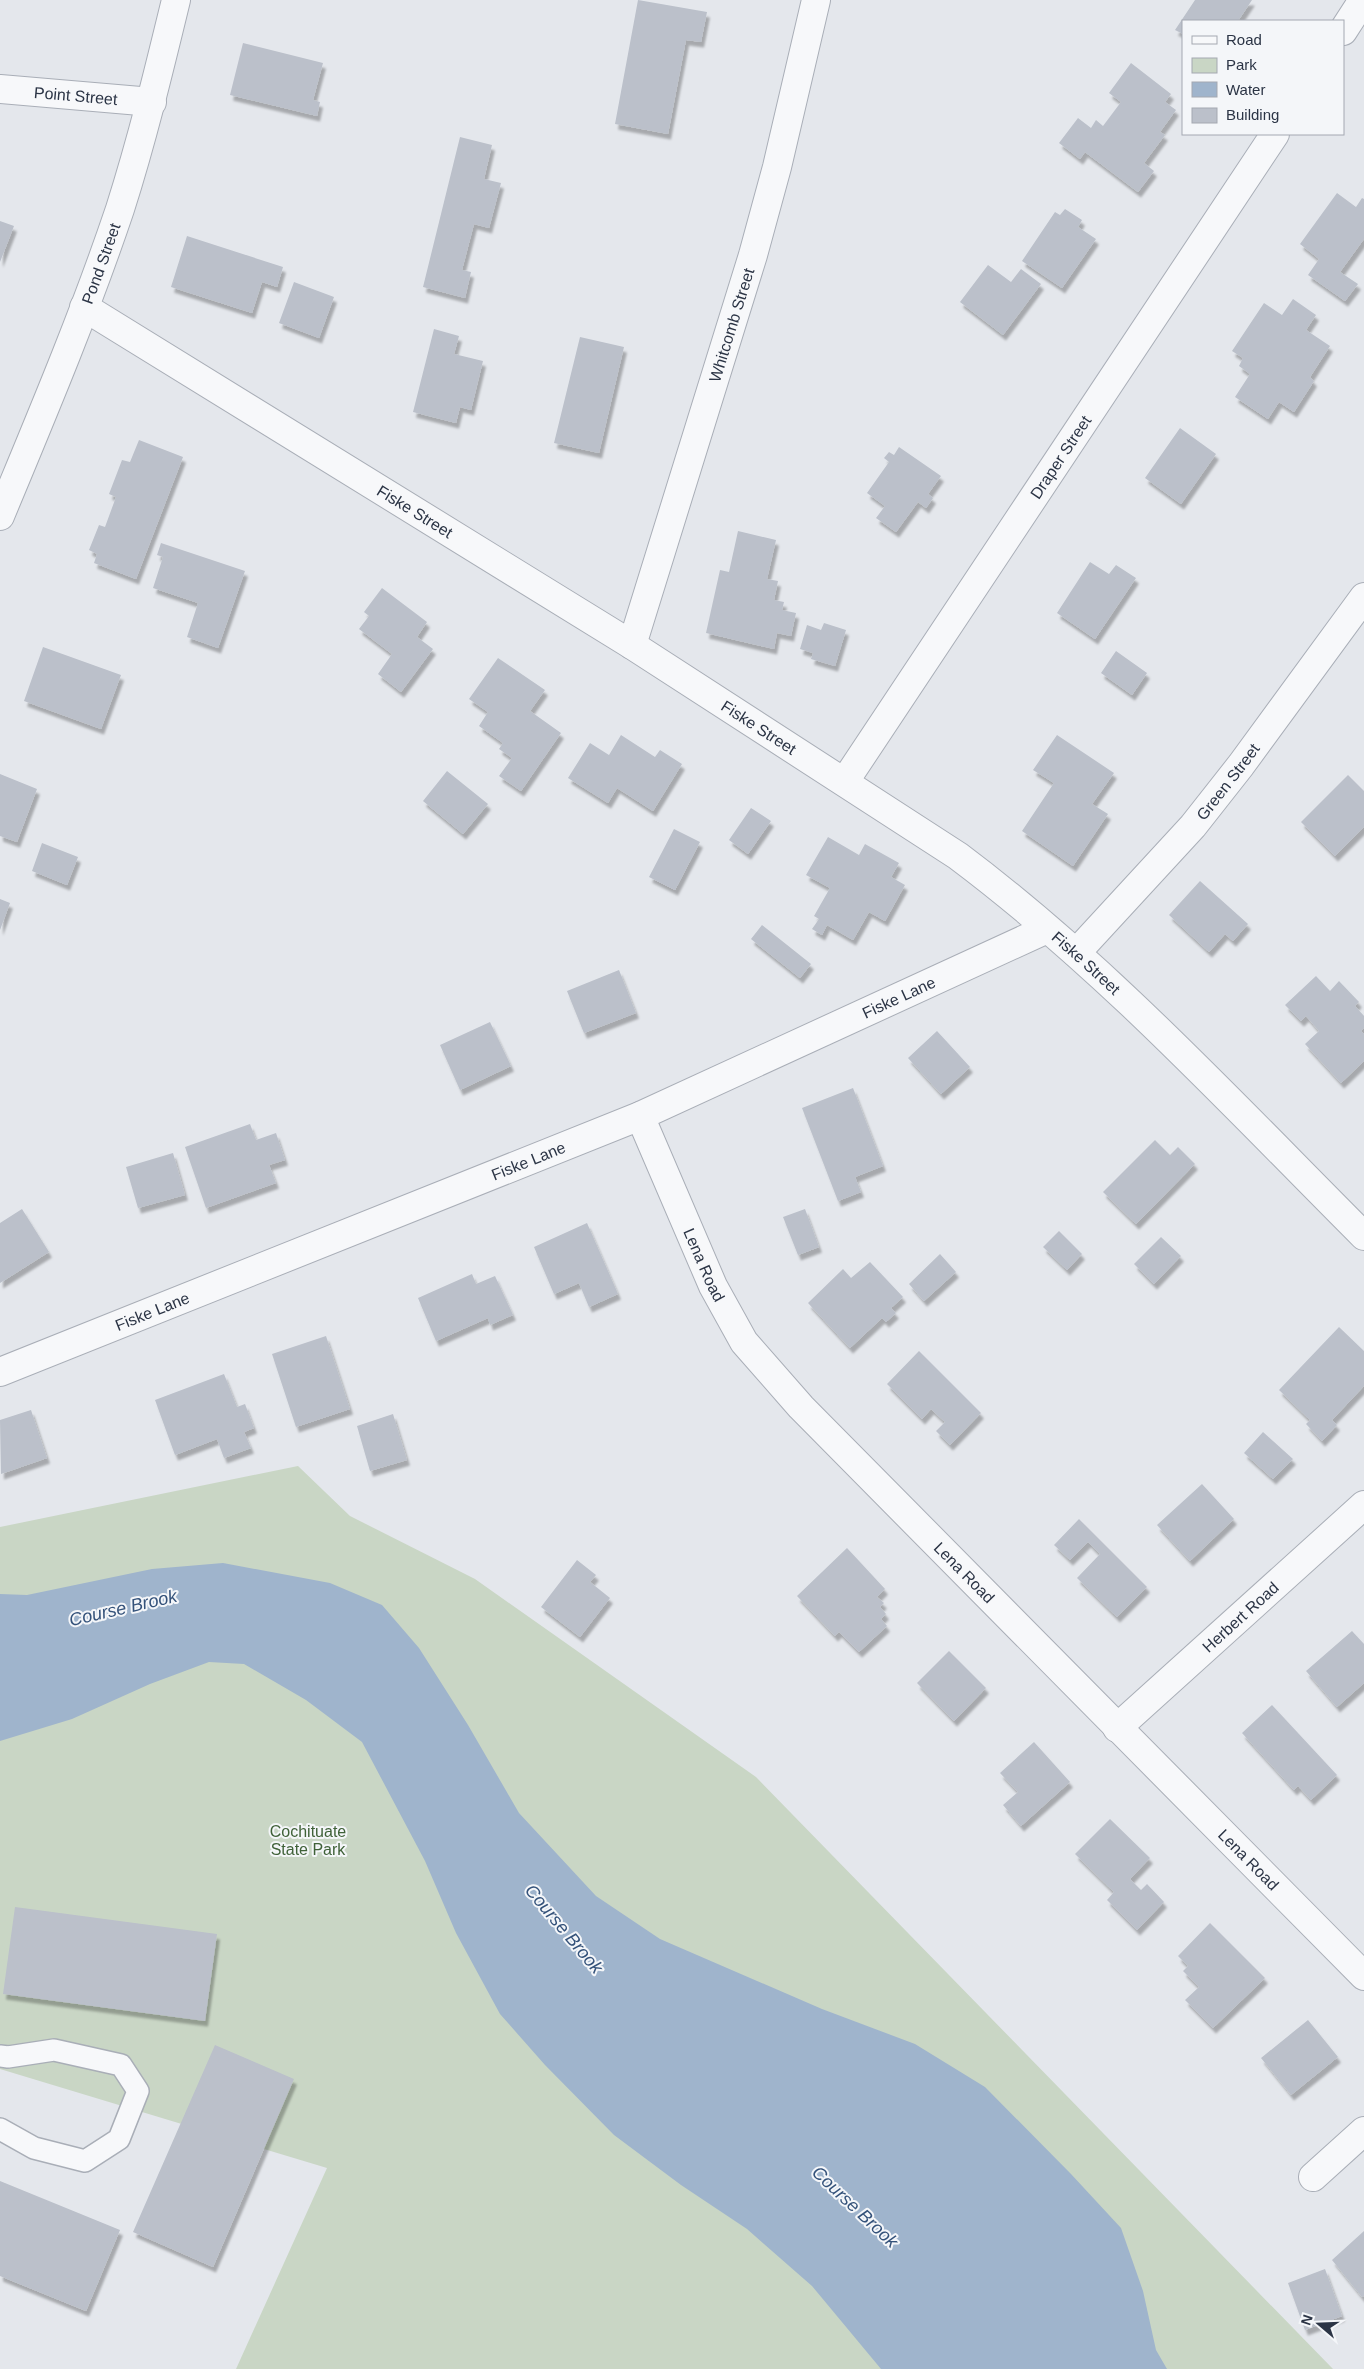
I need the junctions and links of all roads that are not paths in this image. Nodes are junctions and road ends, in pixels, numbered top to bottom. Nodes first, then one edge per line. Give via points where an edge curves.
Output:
1 (176, 0) edge
2 (816, 0) edge
3 (1364, 0) edge
4 (1344, 30) edge
5 (0, 89) edge
6 (152, 102) junction
7 (1274, 135) edge
8 (84, 307) junction
9 (0, 516) edge
10 (1364, 598) edge
11 (632, 645) junction
12 (844, 781) junction
13 (1047, 929) junction
14 (1076, 953) junction
15 (640, 1116) junction
16 (1364, 1236) edge
17 (0, 1372) edge
18 (1364, 1505) edge
19 (1117, 1728) junction
20 (1364, 1976) edge
21 (0, 2056) edge
22 (0, 2129) edge
23 (1364, 2131) edge
24 (1313, 2177) dead end

1 - 6 street, Pond Street
2 - 11 street, Whitcomb Street via 778,167 753,255
3 - 4 street
5 - 6 street, Point Street
6 - 8 street, Pond Street via 120,209
7 - 12 street, Draper Street
8 - 9 street, Pond Street
8 - 11 street, Fiske Street
10 - 14 street, Green Street via 1193,826
11 - 12 street, Fiske Street
12 - 13 street, Fiske Street via 958,856
13 - 14 street, Fiske Street
13 - 15 street, Fiske Lane
14 - 16 street, Fiske Street via 1144,1016
15 - 17 street, Fiske Lane
15 - 19 street, Lena Road via 713,1286 744,1342 801,1407
18 - 19 street, Herbert Road
19 - 20 street, Lena Road
21 - 22 lane via 8,2058 54,2050 121,2065 138,2091 119,2140 85,2161 34,2148
23 - 24 street

